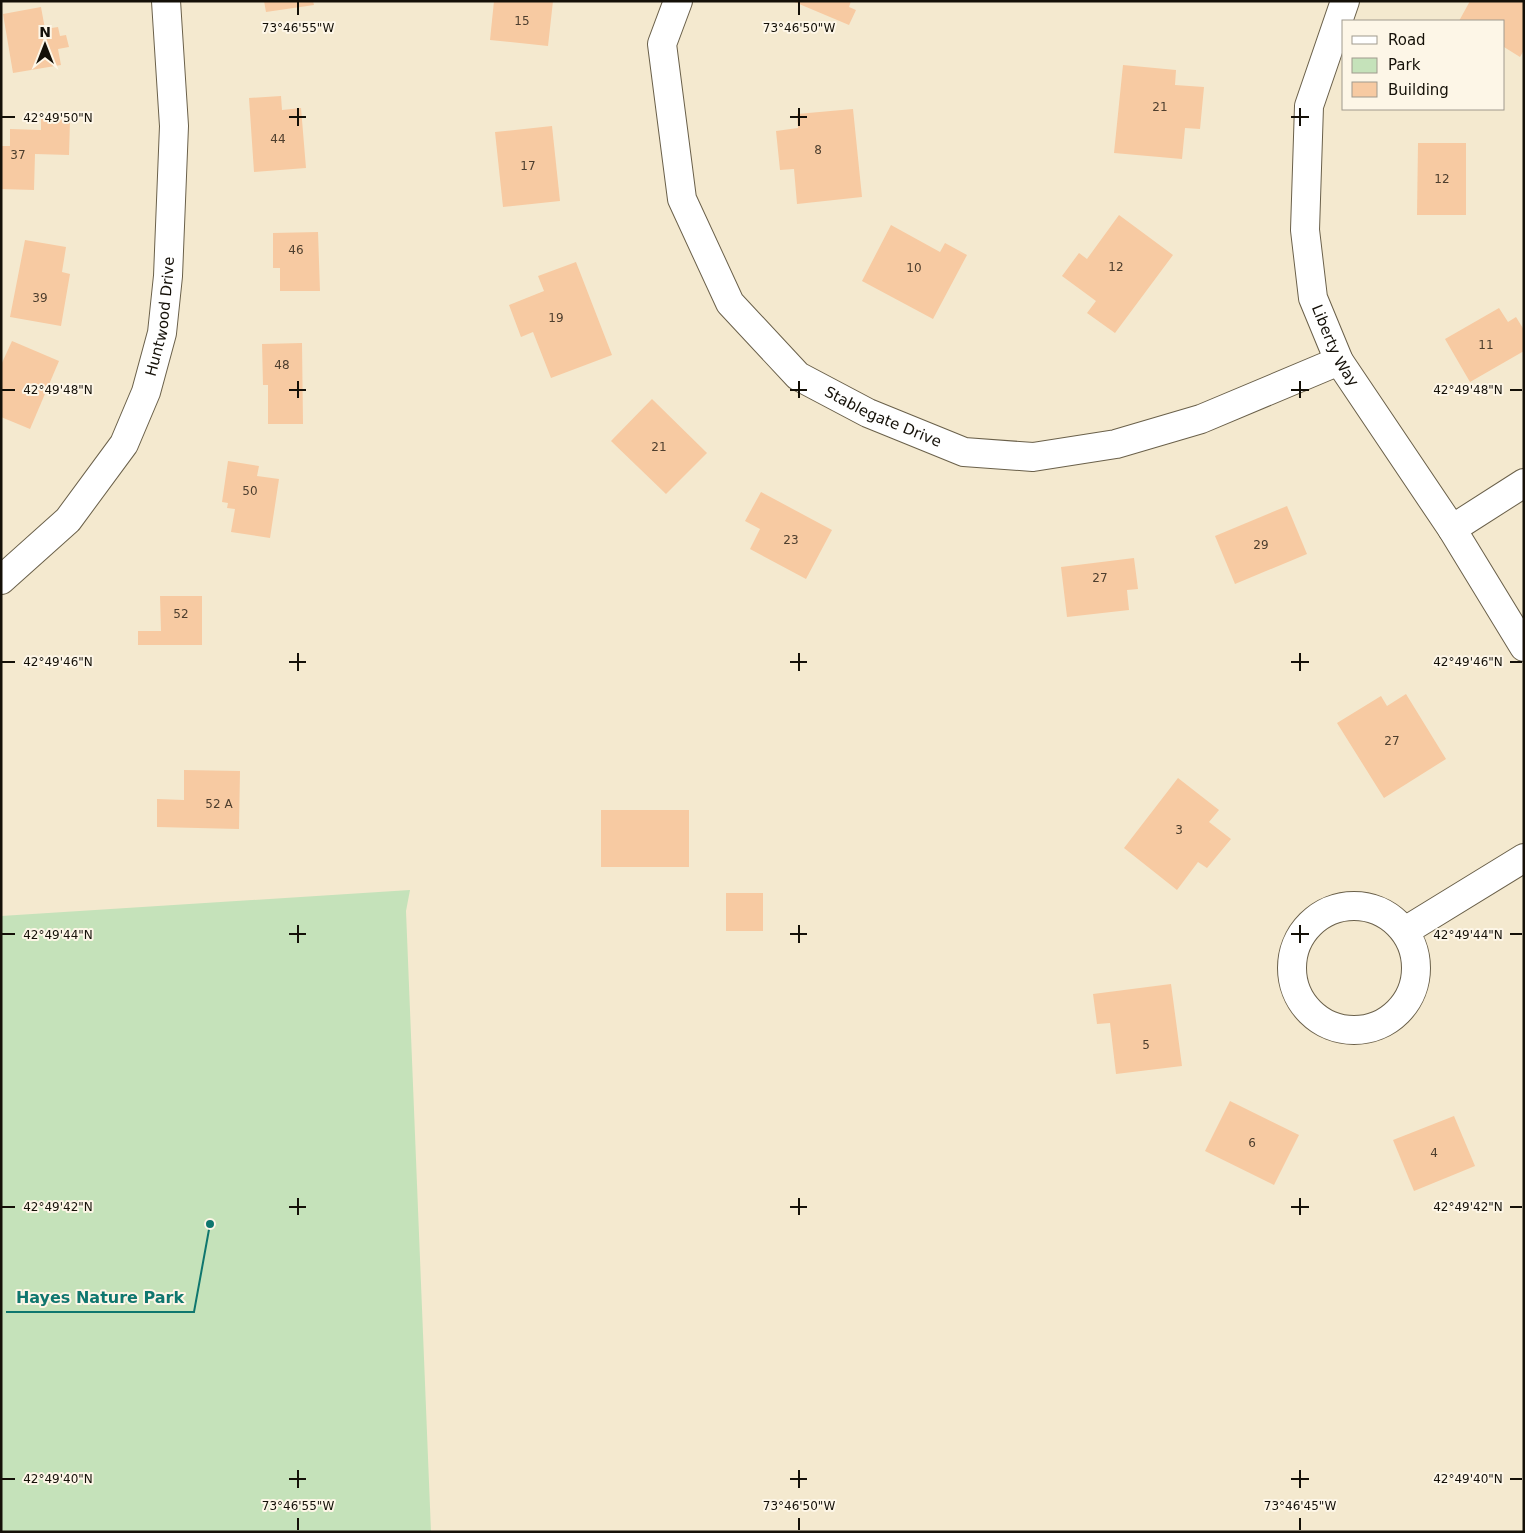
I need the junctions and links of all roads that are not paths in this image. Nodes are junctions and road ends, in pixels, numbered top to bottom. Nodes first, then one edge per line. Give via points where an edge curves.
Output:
1 (166, 1) edge
2 (678, 1) edge
3 (1344, 1) edge
4 (1339, 361) junction
5 (1524, 483) edge
6 (1452, 529) junction
7 (1, 580) edge
8 (1524, 648) edge
9 (1524, 858) edge
10 (1405, 931) junction

1 - 7 street, Huntwood Drive via 174,126 168,276 162,333 146,392 124,444 68,520
2 - 4 street, Stablegate Drive via 662,44 682,199 730,303 798,376 868,413 964,452 1033,457 1116,444 1201,419
3 - 4 street, Liberty Way via 1309,106 1306,230 1313,298
4 - 6 street, Liberty Way
5 - 6 street
6 - 8 street, Liberty Way
9 - 10 street
10 - 10 street via 1393,918 1360,905 1342,906 1310,922 1292,952 1294,988 1302,1004 1330,1026 1347,1030 1365,1029 1397,1013 1415,983 1417,965

